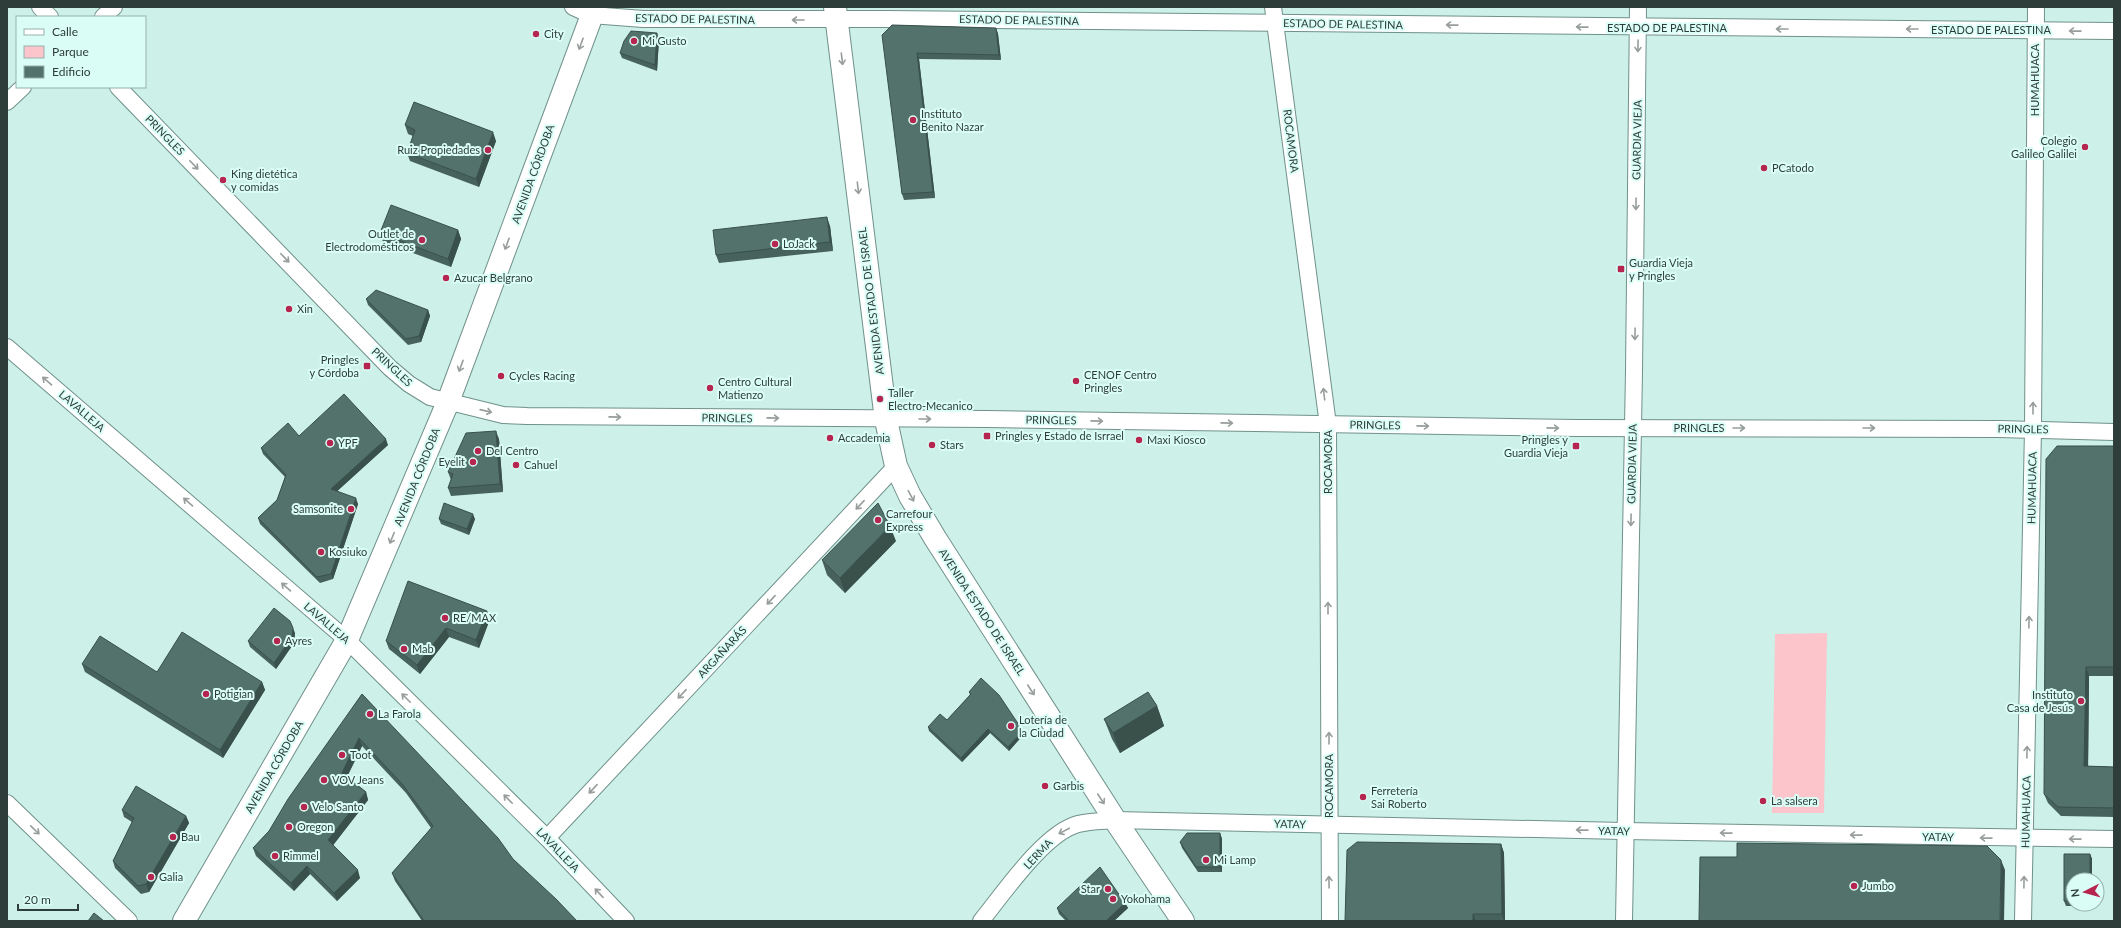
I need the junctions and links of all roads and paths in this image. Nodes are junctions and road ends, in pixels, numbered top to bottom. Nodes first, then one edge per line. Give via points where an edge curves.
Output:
1 (40, 7) edge
2 (114, 7) edge
3 (1638, 7) edge
4 (2036, 7) edge
5 (587, 10) edge
6 (836, 13) edge
7 (1274, 15) edge
8 (49, 16) edge
9 (104, 16) edge
10 (1638, 28) junction
11 (2035, 30) junction
12 (2114, 32) edge
13 (23, 88) edge
14 (119, 88) edge
15 (7, 102) edge
16 (7, 347) edge
17 (448, 402) junction
18 (886, 420) junction
19 (1328, 425) junction
20 (1633, 428) junction
21 (2033, 430) junction
22 (2114, 432) edge
23 (896, 466) junction
24 (347, 640) junction
25 (7, 803) edge
26 (1115, 820) junction
27 (1329, 825) junction
28 (1624, 831) junction
29 (547, 838) junction
30 (2025, 838) junction
31 (2114, 839) edge
32 (129, 921) edge
33 (184, 921) edge
34 (626, 921) edge
35 (980, 921) edge
36 (1183, 921) edge
37 (1330, 921) edge
38 (1624, 921) edge
39 (2023, 921) edge

1 - 8 street
2 - 9 street
3 - 10 street, GUARDIA VIEJA
4 - 11 street, HUMAHUACA
6 -> 5 street, ESTADO DE PALESTINA via 643,19
5 -> 17 main road, AVENIDA CÓRDOBA
6 - 7 street, ESTADO DE PALESTINA via 902,19
6 -> 18 main road, AVENIDA ESTADO DE ISRAEL
10 -> 7 street, ESTADO DE PALESTINA
19 -> 7 street, ROCAMORA
11 -> 10 street, ESTADO DE PALESTINA
10 -> 20 street, GUARDIA VIEJA
12 -> 11 street, ESTADO DE PALESTINA
21 -> 11 street, HUMAHUACA
13 - 15 street
14 -> 17 street, PRINGLES via 390,368 414,388 430,397
24 -> 16 street, LAVALLEJA
17 -> 18 street, PRINGLES via 503,415 527,416
17 -> 24 main road, AVENIDA CÓRDOBA
18 -> 19 street, PRINGLES via 987,419
18 - 23 main road, AVENIDA ESTADO DE ISRAEL
19 -> 20 street, PRINGLES
27 -> 19 street, ROCAMORA
20 -> 21 street, PRINGLES
20 -> 28 street, GUARDIA VIEJA
21 - 22 street, PRINGLES
30 -> 21 street, HUMAHUACA
23 -> 26 main road, AVENIDA ESTADO DE ISRAEL via 935,538
23 -> 29 street, ARGAÑARÁS
29 -> 24 street, LAVALLEJA
24 - 33 main road, AVENIDA CÓRDOBA
25 -> 32 street
26 - 27 street, YATAY
26 -> 35 street, LERMA via 1078,824 1060,832 1043,846
26 - 36 main road, AVENIDA ESTADO DE ISRAEL
28 -> 27 street, YATAY
37 -> 27 street, ROCAMORA
30 -> 28 street, YATAY
28 - 38 street, GUARDIA VIEJA
34 -> 29 street, LAVALLEJA
31 -> 30 street, YATAY
39 -> 30 street, HUMAHUACA

